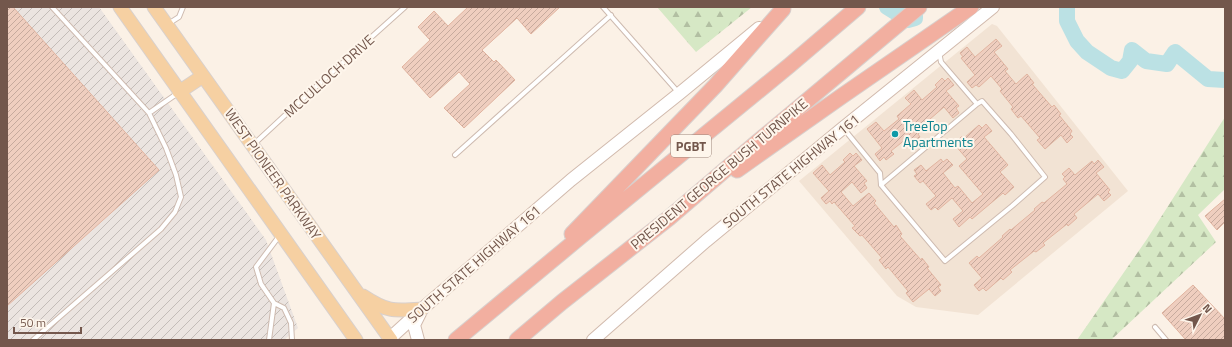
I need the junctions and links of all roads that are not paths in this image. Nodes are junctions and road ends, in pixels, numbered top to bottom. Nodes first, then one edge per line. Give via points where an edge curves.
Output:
1 (52, 7) edge
2 (120, 7) edge
3 (154, 7) edge
4 (183, 7) edge
5 (405, 7) edge
6 (603, 7) edge
7 (858, 7) edge
8 (919, 7) edge
9 (971, 7) edge
10 (993, 7) edge
11 (784, 8) edge
12 (611, 15) junction
13 (167, 25) junction
14 (939, 52) junction
15 (203, 76) junction
16 (179, 92) junction
17 (680, 94) junction
18 (977, 104) junction
19 (149, 113) junction
20 (843, 128) junction
21 (253, 145) junction
22 (455, 155) dead end
23 (881, 185) junction
24 (669, 218) junction
25 (280, 235) junction
26 (536, 273) junction
27 (356, 291) junction
28 (274, 303) junction
29 (422, 309) junction
30 (335, 311) junction
31 (1154, 327) dead end
32 (390, 339) edge
33 (33, 340) edge
34 (269, 340) edge
35 (292, 340) edge
36 (343, 340) edge
37 (356, 340) edge
38 (418, 340) edge
39 (456, 340) edge
40 (517, 340) edge
41 (593, 340) edge
42 (1166, 340) edge

1 - 19 lane
2 - 16 main road, WEST PIONEER PARKWAY
3 - 13 main road, WEST PIONEER PARKWAY
4 - 13 lane via 178,17
5 - 21 lane, MCCULLOCH DRIVE
6 - 12 lane
7 - 26 highway, PGBT
8 - 24 highway, PRESIDENT GEORGE BUSH TURNPIKE / PGBT
9 - 24 highway
10 - 14 main road, SOUTH STATE HIGHWAY 161
11 - 17 main road, SOUTH STATE HIGHWAY 161
11 - 26 highway via 715,86
12 - 17 lane
12 - 22 lane
13 - 15 main road, WEST PIONEER PARKWAY
14 - 18 lane via 941,62
14 - 20 main road, SOUTH STATE HIGHWAY 161
15 - 16 main road
15 - 21 main road, WEST PIONEER PARKWAY
16 - 19 lane
16 - 25 main road, WEST PIONEER PARKWAY
17 - 29 main road, SOUTH STATE HIGHWAY 161 via 571,180
18 - 23 lane
18 - 23 lane via 982,101 1046,177 1012,206 945,261
19 - 33 lane via 176,175 181,197 175,212 161,229
20 - 23 lane via 880,173
20 - 41 main road, SOUTH STATE HIGHWAY 161 via 706,241
21 - 27 main road, WEST PIONEER PARKWAY
24 - 40 highway, PRESIDENT GEORGE BUSH TURNPIKE / PGBT
25 - 28 lane via 256,267 261,284
25 - 30 main road, WEST PIONEER PARKWAY
26 - 39 highway, PGBT
27 - 29 main road via 388,310
27 - 32 main road, WEST PIONEER PARKWAY
28 - 34 lane
28 - 35 lane via 284,308 290,323
29 - 32 main road, SOUTH STATE HIGHWAY 161
29 - 38 main road via 414,325
30 - 36 main road
30 - 37 main road, WEST PIONEER PARKWAY
31 - 42 lane

